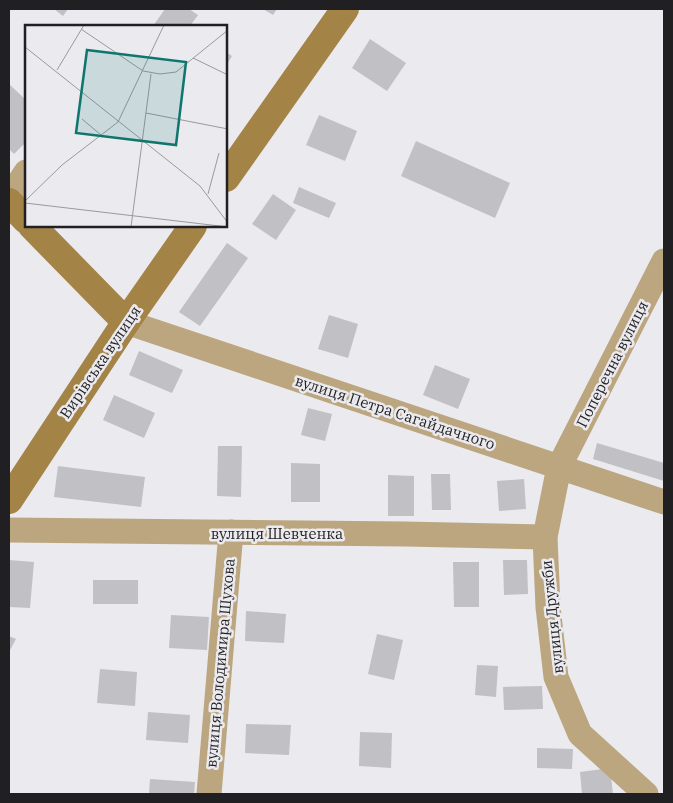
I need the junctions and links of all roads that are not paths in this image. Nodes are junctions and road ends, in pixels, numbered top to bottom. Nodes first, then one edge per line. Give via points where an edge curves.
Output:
1 (345, 9) edge
2 (25, 174) edge
3 (228, 175) edge
4 (9, 200) edge
5 (25, 219) edge
6 (34, 228) edge
7 (192, 228) edge
8 (664, 261) edge
9 (126, 322) junction
10 (559, 467) junction
11 (9, 500) edge
12 (664, 502) edge
13 (9, 530) edge
14 (230, 532) junction
15 (544, 537) junction
16 (209, 794) edge
17 (646, 794) edge

1 - 3 main road
2 - 4 street
4 - 5 main road
6 - 9 main road
7 - 9 main road, Вирівська вулиця
8 - 10 street, Поперечна вулиця
9 - 10 street, вулиця Петра Сагайдачного
9 - 11 main road, Вирівська вулиця
10 - 12 street, вулиця Петра Сагайдачного
10 - 15 street, вулиця Дружби
13 - 14 street, вулиця Шевченка
14 - 15 street, вулиця Шевченка
14 - 16 street, вулиця Володимира Шухова
15 - 17 street, вулиця Дружби via 556,676 580,734

